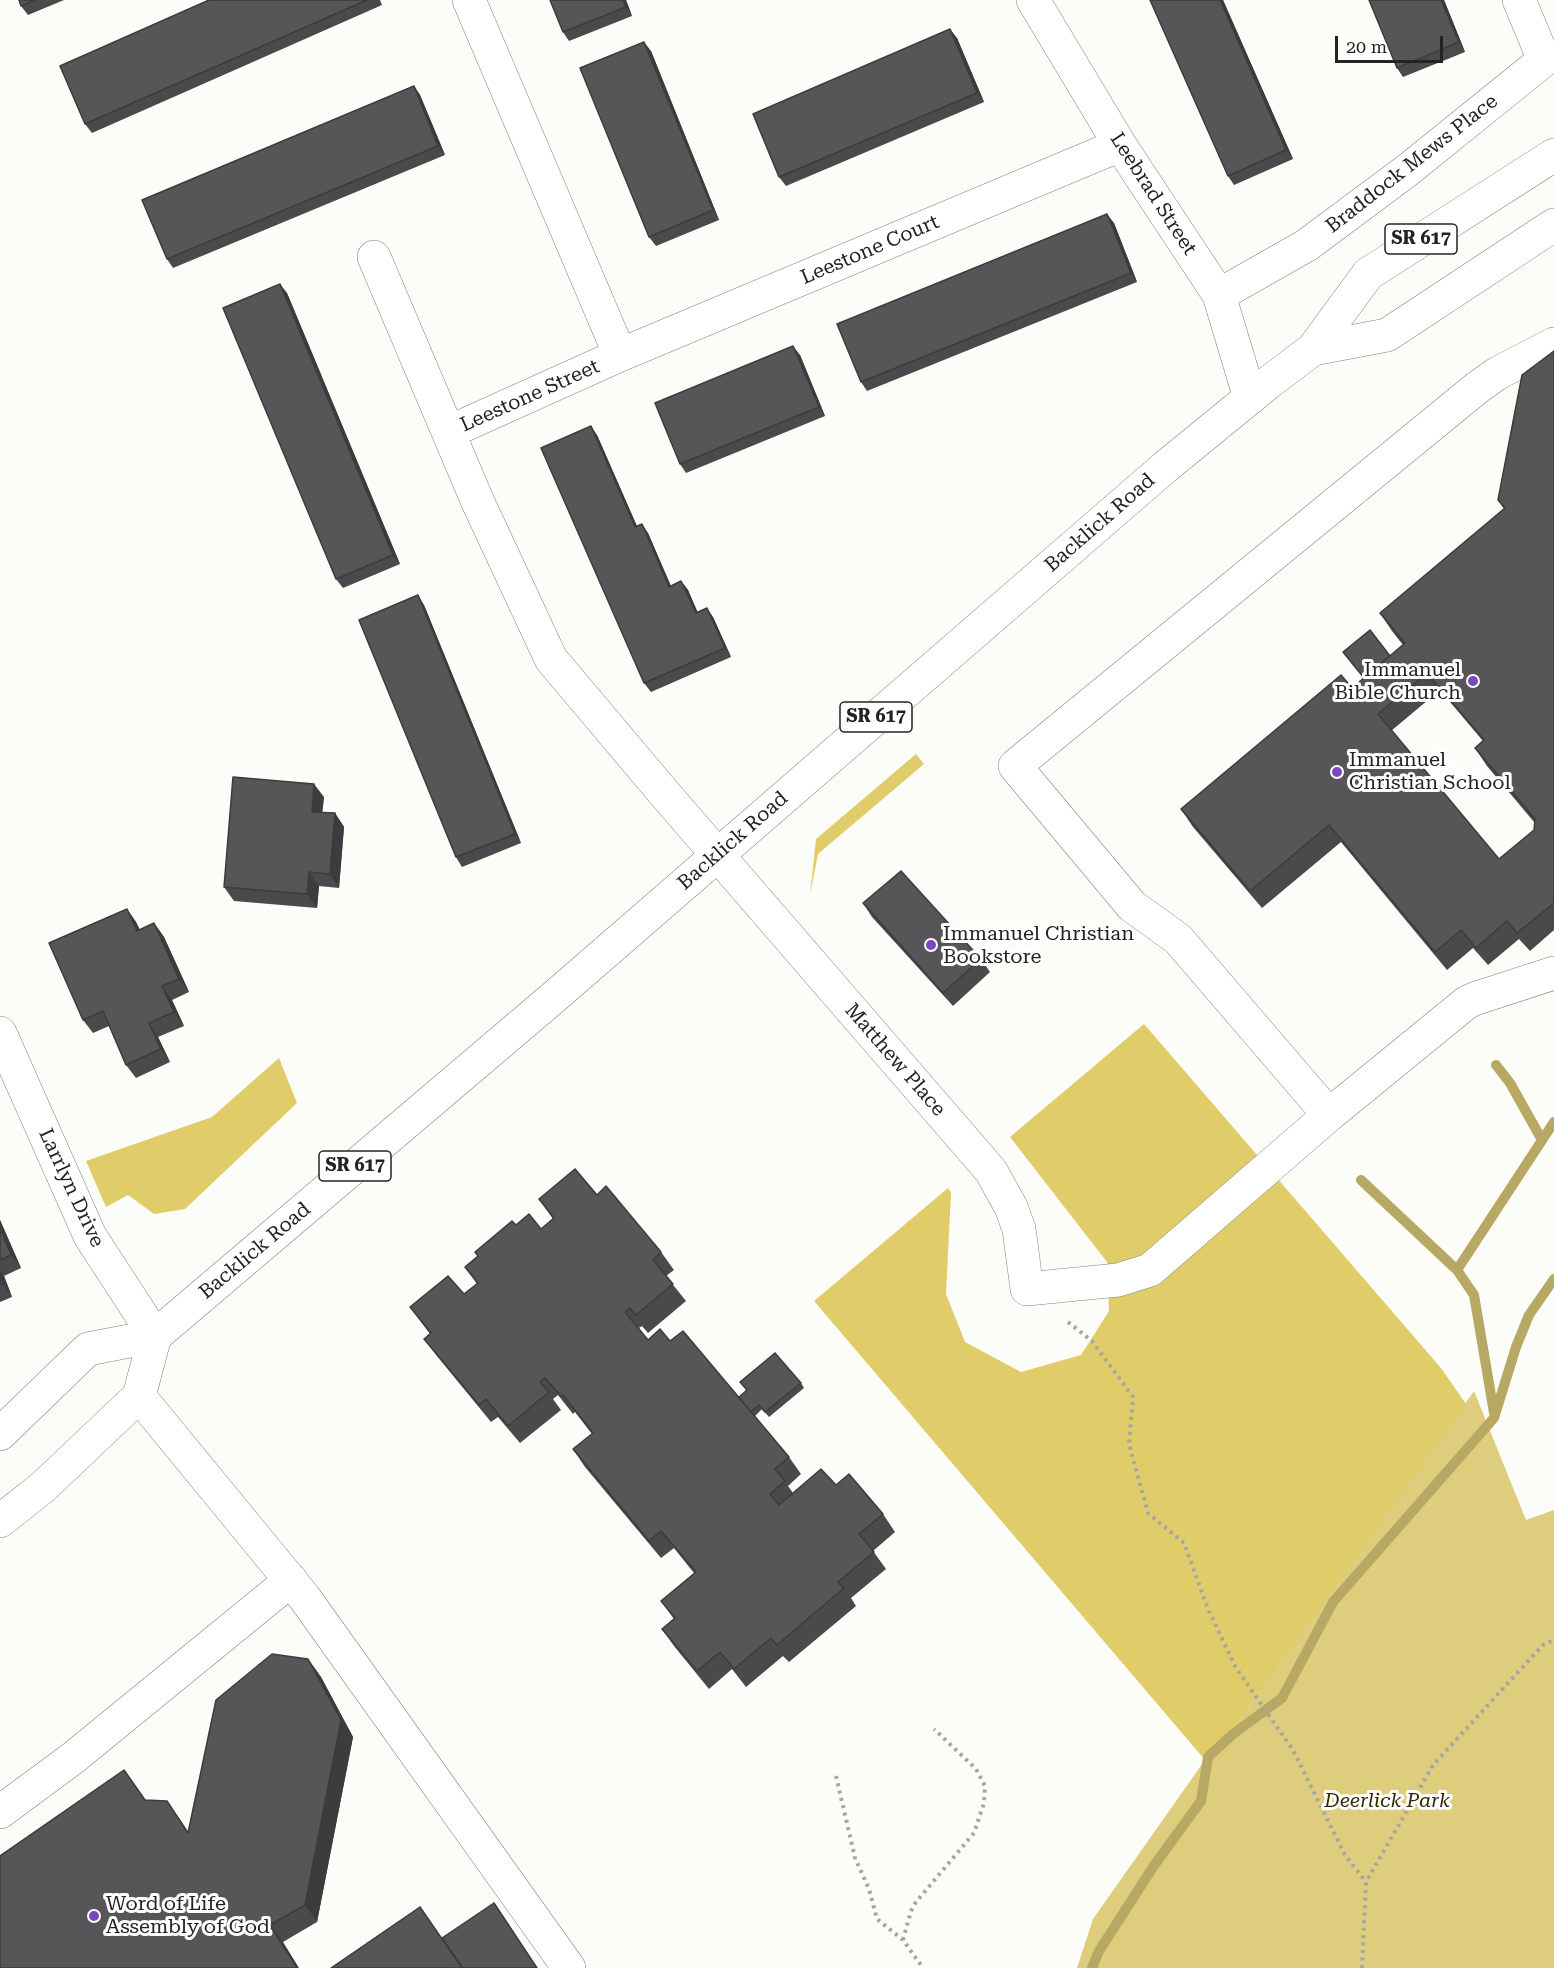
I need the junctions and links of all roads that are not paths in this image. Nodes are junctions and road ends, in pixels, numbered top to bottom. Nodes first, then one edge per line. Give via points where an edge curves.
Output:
1 (469, 0) edge
2 (1033, 0) edge
3 (1519, 0) edge
4 (1120, 145) junction
5 (1554, 155) edge
6 (1554, 225) edge
7 (374, 257) dead end
8 (1219, 294) junction
9 (1554, 344) edge
10 (1313, 349) junction
11 (620, 355) junction
12 (1250, 398) junction
13 (449, 432) junction
14 (717, 854) junction
15 (1554, 973) edge
16 (0, 1033) edge
17 (1329, 1115) junction
18 (155, 1336) junction
19 (139, 1396) junction
20 (0, 1434) edge
21 (0, 1521) edge
22 (291, 1580) junction
23 (0, 1812) edge
24 (569, 1968) edge

1 - 11 street, Leestone Street
2 - 4 street, Leebrad Street
3 - 8 street, Braddock Mews Place via 1544,60 1307,245
4 - 8 street, Leebrad Street
4 - 11 street, Leestone Court
5 - 10 street, Backlick Road / SR 617 via 1368,274
6 - 10 street, Backlick Road / SR 617 via 1387,335
7 - 13 street
8 - 12 street, Leebrad Street
9 - 17 street via 1478,387 1015,766 1132,906 1178,939
10 - 12 street, Backlick Road / SR 617
11 - 13 street, Leestone Street
12 - 14 street, Backlick Road / SR 617
13 - 14 street, Leestone Street via 551,659
14 - 17 street, Matthew Place via 991,1171 1019,1229 1028,1289 1118,1280 1150,1270
14 - 18 street, Backlick Road / SR 617
15 - 17 street via 1466,1003
16 - 18 street, Larrlyn Drive via 90,1236
18 - 19 street
18 - 20 street, Backlick Road / SR 617 via 88,1349
19 - 21 street
19 - 22 street
22 - 23 street via 73,1758
22 - 24 street

